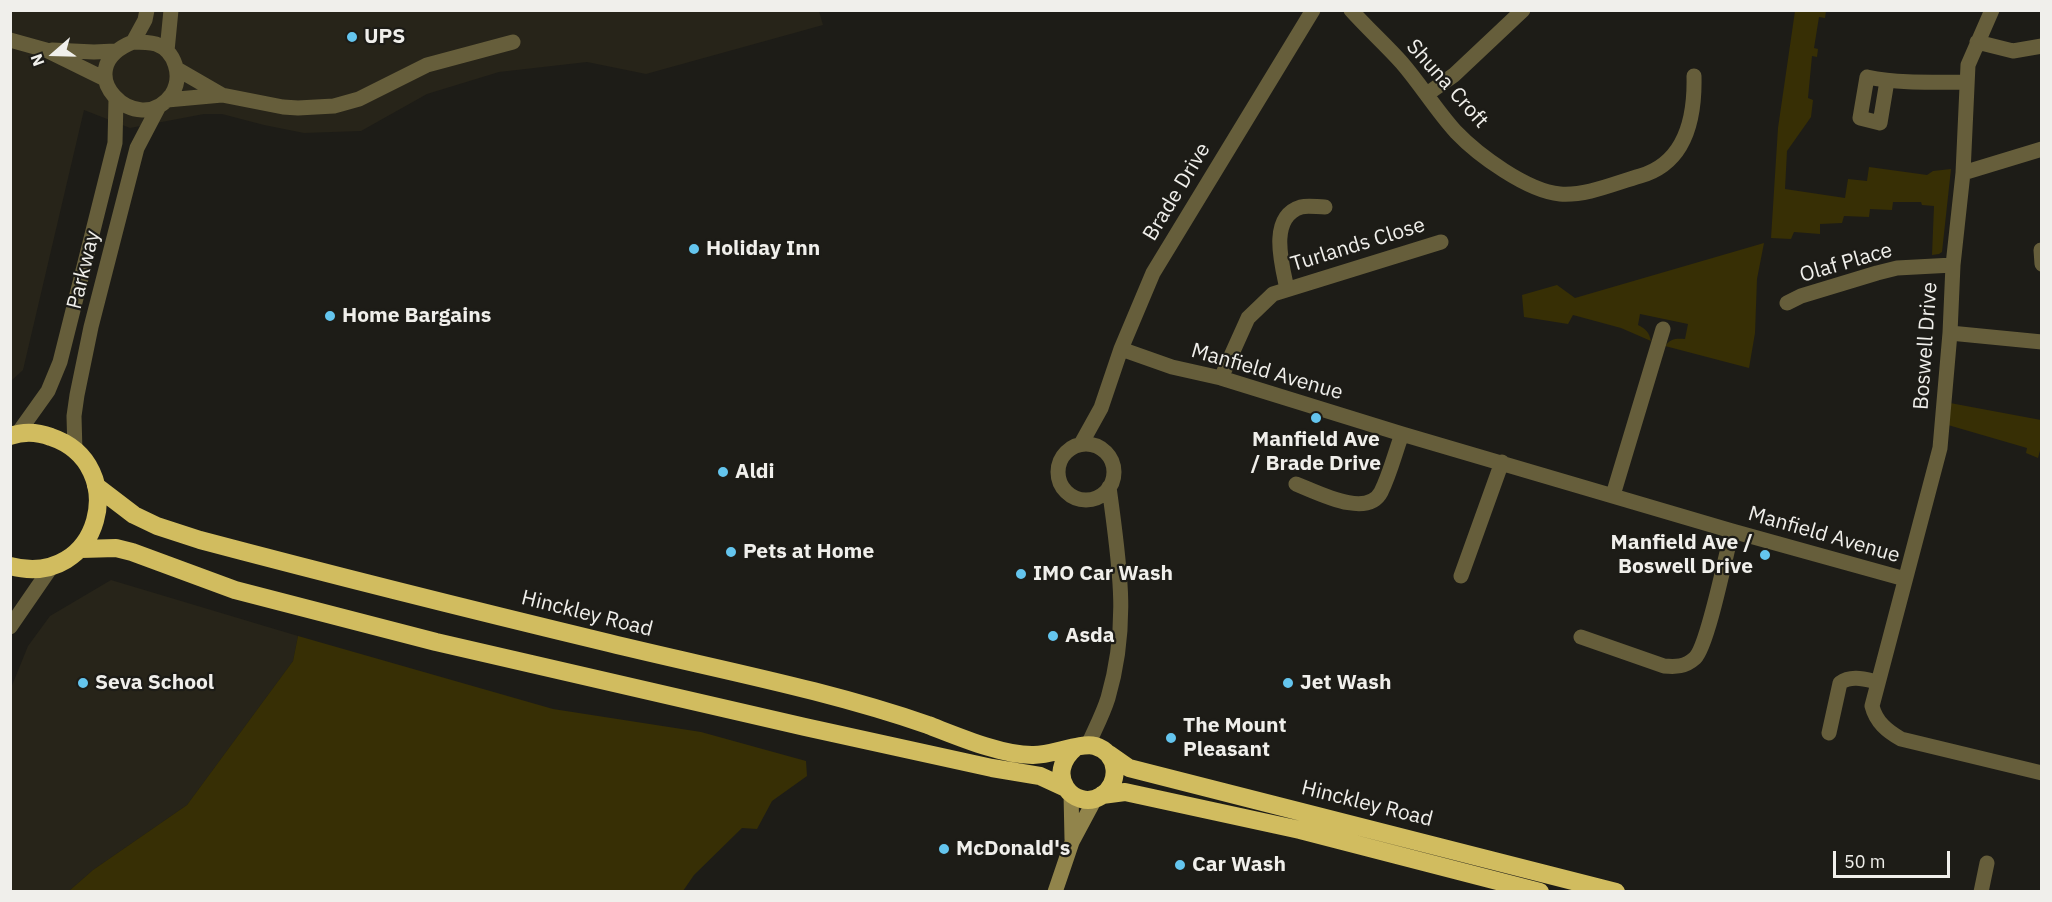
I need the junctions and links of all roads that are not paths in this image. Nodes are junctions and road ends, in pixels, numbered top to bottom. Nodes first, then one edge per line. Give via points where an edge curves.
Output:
1 (147, 10) edge
2 (171, 10) edge
3 (1313, 10) edge
4 (1351, 10) edge
5 (1523, 10) edge
6 (1992, 10) edge
7 (10, 40) edge
8 (133, 42) junction
9 (513, 42) dead end
10 (1977, 42) junction
11 (2042, 46) edge
12 (46, 50) junction
13 (115, 51) junction
14 (168, 51) junction
15 (177, 69) junction
16 (1694, 76) dead end
17 (105, 79) junction
18 (1887, 81) dead end
19 (1967, 82) junction
20 (1427, 94) junction
21 (222, 95) junction
22 (116, 99) junction
23 (163, 103) junction
24 (2042, 149) edge
25 (1963, 173) junction
26 (1325, 207) dead end
27 (1441, 242) dead end
28 (2041, 250) edge
29 (2042, 264) edge
30 (1953, 265) junction
31 (1287, 289) junction
32 (1787, 303) dead end
33 (1663, 329) dead end
34 (1950, 333) junction
35 (2042, 342) edge
36 (1121, 349) junction
37 (1221, 378) junction
38 (1101, 408) junction
39 (14, 434) edge
40 (1402, 434) junction
41 (1081, 444) junction
42 (1097, 446) junction
43 (75, 452) junction
44 (1502, 462) junction
45 (1296, 484) dead end
46 (96, 486) junction
47 (1109, 488) junction
48 (1613, 495) junction
49 (1095, 498) junction
50 (1732, 531) junction
51 (1115, 537) junction
52 (81, 549) junction
53 (10, 566) edge
54 (52, 567) junction
55 (1461, 576) dead end
56 (1905, 579) junction
57 (10, 627) edge
58 (1581, 637) dead end
59 (1877, 682) junction
60 (1829, 733) dead end
61 (1094, 749) junction
62 (2042, 773) edge
63 (1069, 791) junction
64 (1099, 797) junction
65 (1072, 842) junction
66 (1987, 863) dead end
67 (1055, 891) edge
68 (1540, 891) edge
69 (1616, 891) edge
70 (1981, 891) edge

1 - 8 street
2 - 14 street
3 - 36 street, Brade Drive via 1164,252
4 - 20 street, Shuna Croft
5 - 20 street via 1454,75
6 - 10 street, Boswell Drive
7 - 12 street
8 - 13 street
8 - 14 street via 156,44
9 - 21 street via 427,65 359,99 334,106 283,107
10 - 11 street via 2013,51
10 - 19 street, Boswell Drive via 1968,65
12 - 13 street
12 - 17 street
13 - 17 street via 109,57
14 - 15 street
15 - 21 street
15 - 23 street via 174,90
16 - 20 street, Shuna Croft via 1695,102 1688,132 1669,159 1645,174 1583,192 1561,194 1528,185 1501,169 1456,132
17 - 22 street
18 - 19 street
19 - 25 street, Boswell Drive
21 - 23 street
22 - 23 street via 133,109 146,110
22 - 39 street, Parkway via 115,142 60,362 48,391
23 - 43 street, Parkway via 137,148 96,305 77,394
24 - 25 street
25 - 30 street, Boswell Drive
26 - 31 street, Turlands Close via 1304,206 1294,210 1285,221 1279,236 1279,254
27 - 31 street, Turlands Close
28 - 29 street
30 - 32 street, Olaf Place via 1887,271
30 - 34 street, Boswell Drive
31 - 37 street, Turlands Close via 1273,294 1248,318
33 - 48 street
34 - 35 street
34 - 56 street, Boswell Drive via 1940,448
36 - 37 street, Manfield Avenue
36 - 38 street, Brade Drive
37 - 40 street, Manfield Avenue
38 - 41 street, Brade Drive
38 - 42 street, Brade Drive
39 - 43 highway via 44,434
40 - 44 street, Manfield Avenue
40 - 45 street via 1380,494 1372,501 1350,504
41 - 42 street
41 - 49 street via 1065,454 1058,475 1071,495
42 - 47 street via 1112,462
43 - 46 highway via 88,466
44 - 48 street, Manfield Avenue
44 - 55 street
46 - 52 highway via 94,526
46 - 61 highway, Hinckley Road via 134,515 200,540 836,697 1013,753 1043,755
47 - 49 street
47 - 51 street
48 - 50 street, Manfield Avenue
49 - 51 street
50 - 56 street, Manfield Avenue
50 - 58 street, Manfield Avenue via 1702,649 1687,664 1664,666
51 - 61 street via 1121,632
52 - 54 highway
52 - 63 highway via 116,548 235,590 436,642 804,727 1040,776
53 - 54 highway
54 - 57 street
56 - 59 street, Boswell Drive
59 - 60 street via 1852,678 1840,683
59 - 62 street, Boswell Drive via 1874,714 1890,733 1901,739
61 - 63 highway via 1066,755 1061,769
61 - 64 highway via 1114,763 1112,786
61 - 69 highway, Hinckley Road via 1129,768
63 - 64 highway via 1083,799
63 - 65 street
64 - 65 street
64 - 68 highway, Hinckley Road via 1137,794 1300,830
65 - 67 street
66 - 70 street

